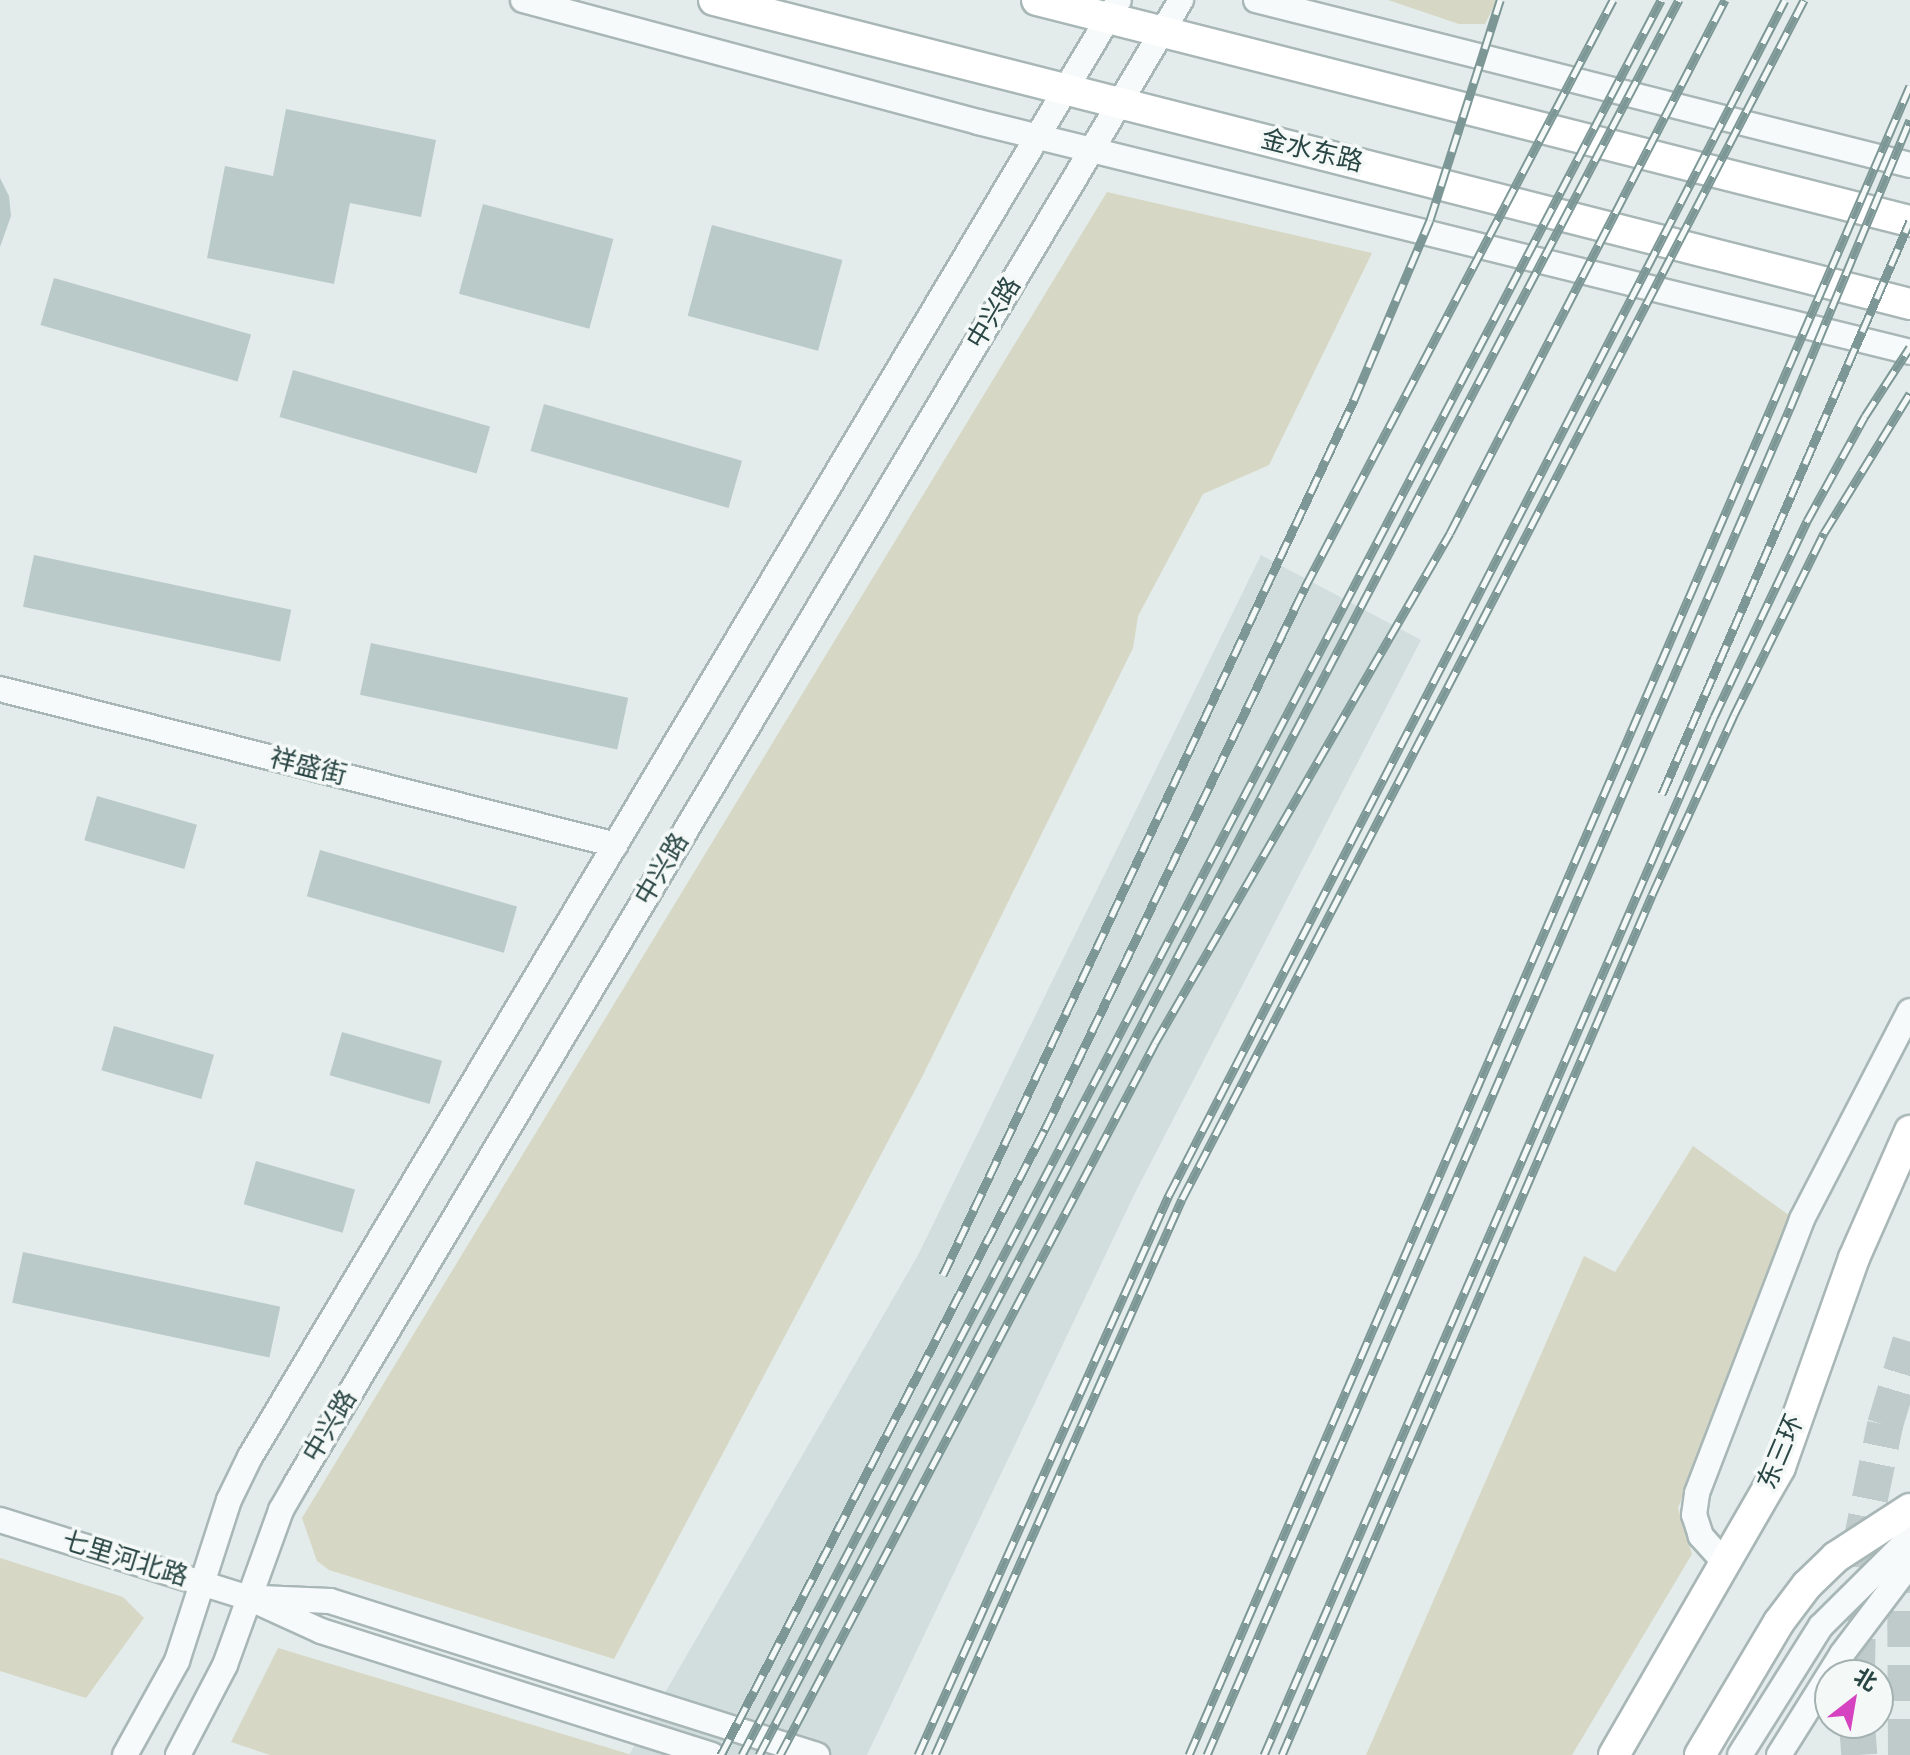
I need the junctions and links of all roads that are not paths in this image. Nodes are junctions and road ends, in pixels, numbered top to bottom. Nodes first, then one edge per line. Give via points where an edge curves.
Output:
1 (523, 0) edge
2 (714, 0) edge
3 (1037, 0) edge
4 (1181, 0) edge
5 (1256, 0) edge
6 (1114, 9) edge
7 (1162, 32) junction
8 (1066, 89) junction
9 (1120, 103) junction
10 (1038, 136) junction
11 (1092, 149) junction
12 (1910, 165) edge
13 (1910, 221) edge
14 (1910, 304) edge
15 (1910, 352) edge
16 (0, 689) edge
17 (616, 845) junction
18 (1910, 1011) edge
19 (1910, 1131) edge
20 (1910, 1509) edge
21 (0, 1520) edge
22 (1910, 1538) edge
23 (1726, 1564) junction
24 (1910, 1564) edge
25 (202, 1583) junction
26 (249, 1598) junction
27 (125, 1755) edge
28 (178, 1755) edge
29 (712, 1755) edge
30 (817, 1755) edge
31 (1614, 1755) edge
32 (1700, 1755) edge
33 (1740, 1755) edge
34 (1779, 1755) edge

1 - 10 street
2 - 8 main road, 金水东路
3 - 6 main road
4 - 7 street, 中兴路
5 - 12 street
6 - 7 main road
6 - 8 street, 中兴路
7 - 9 street, 中兴路
7 - 13 main road
8 - 9 main road, 金水东路
8 - 10 street, 中兴路
9 - 11 street, 中兴路
9 - 14 main road, 金水东路
10 - 11 street
10 - 17 street, 中兴路
11 - 15 street
11 - 26 street, 中兴路 via 296,1484
16 - 17 street, 祥盛街
17 - 25 street, 中兴路 via 250,1457 229,1500
18 - 23 street via 1802,1219 1697,1493 1694,1515 1701,1536
19 - 23 main road, 东三环 via 1854,1258 1780,1467
20 - 32 main road via 1836,1557 1807,1585
21 - 25 street, 七里河北路
22 - 33 street via 1821,1626
23 - 31 main road, 东三环
24 - 34 street via 1842,1654
25 - 26 street, 七里河北路
25 - 27 street, 中兴路 via 177,1661
26 - 28 street, 中兴路 via 225,1665
26 - 29 street via 321,1631
26 - 30 street via 330,1601

